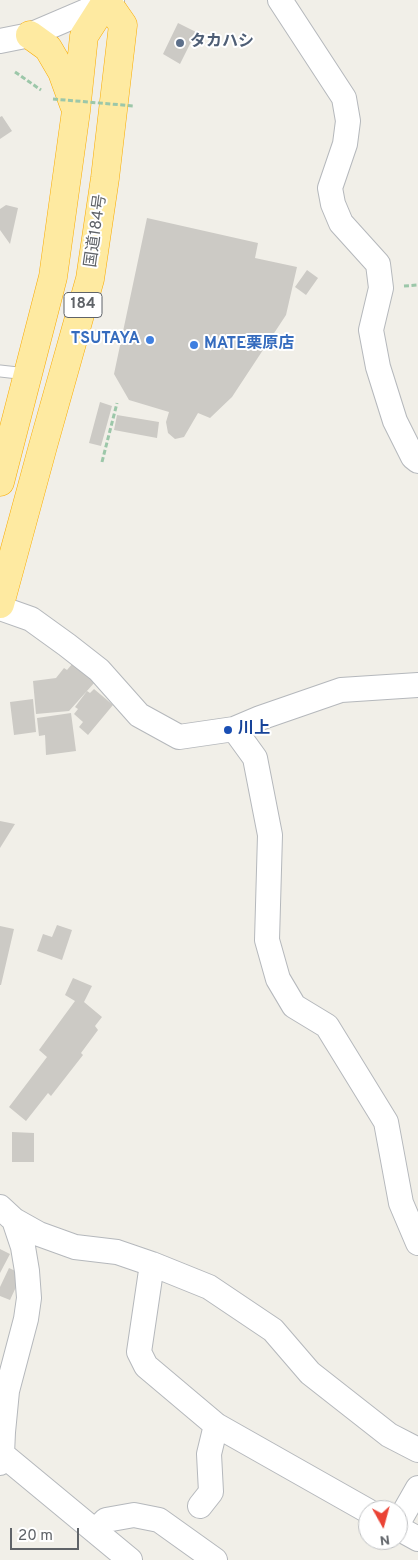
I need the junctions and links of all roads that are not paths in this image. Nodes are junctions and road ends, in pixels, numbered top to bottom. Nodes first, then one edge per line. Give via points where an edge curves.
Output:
1 (280, 0) edge
2 (109, 1) edge
3 (30, 35) junction
4 (0, 41) edge
5 (76, 111) junction
6 (0, 371) edge
7 (27, 374) junction
8 (3, 454) edge
9 (418, 461) edge
10 (0, 482) edge
11 (0, 604) edge
12 (0, 608) edge
13 (418, 684) edge
14 (234, 729) junction
15 (7, 1214) edge
16 (418, 1243) edge
17 (152, 1264) junction
18 (216, 1425) junction
19 (418, 1450) edge
20 (1, 1459) edge
21 (418, 1488) edge
22 (358, 1505) edge
23 (200, 1506) dead end
24 (408, 1506) edge
25 (95, 1531) junction
26 (130, 1560) edge
27 (215, 1560) edge

1 - 9 street via 344,98 348,121 346,144 330,188 332,204 341,223 378,264 381,288 371,330 378,367 395,421
2 - 3 street
2 - 5 highway, 184 via 84,36
2 - 11 highway, 国道184号 / 184 via 123,26 90,279
3 - 4 street
3 - 5 highway via 48,48 62,72
5 - 7 highway, 184 via 53,277
6 - 7 lane
7 - 8 highway, 184
8 - 10 highway, 184
12 - 14 street via 31,619 99,670 140,715 179,737
13 - 14 street via 341,690
14 - 16 street via 255,758 270,835 267,940 278,979 294,1006 327,1026 386,1122 401,1203
15 - 17 street via 39,1234 75,1247 117,1252
15 - 20 street via 23,1247 28,1298 26,1319 7,1392
17 - 18 street via 139,1352 146,1366
17 - 19 street via 210,1287 273,1330 310,1373 389,1435
18 - 22 street
18 - 23 street via 209,1454 211,1492
20 - 25 street
21 - 24 street
25 - 26 street
25 - 27 street via 106,1520 134,1515 159,1520

